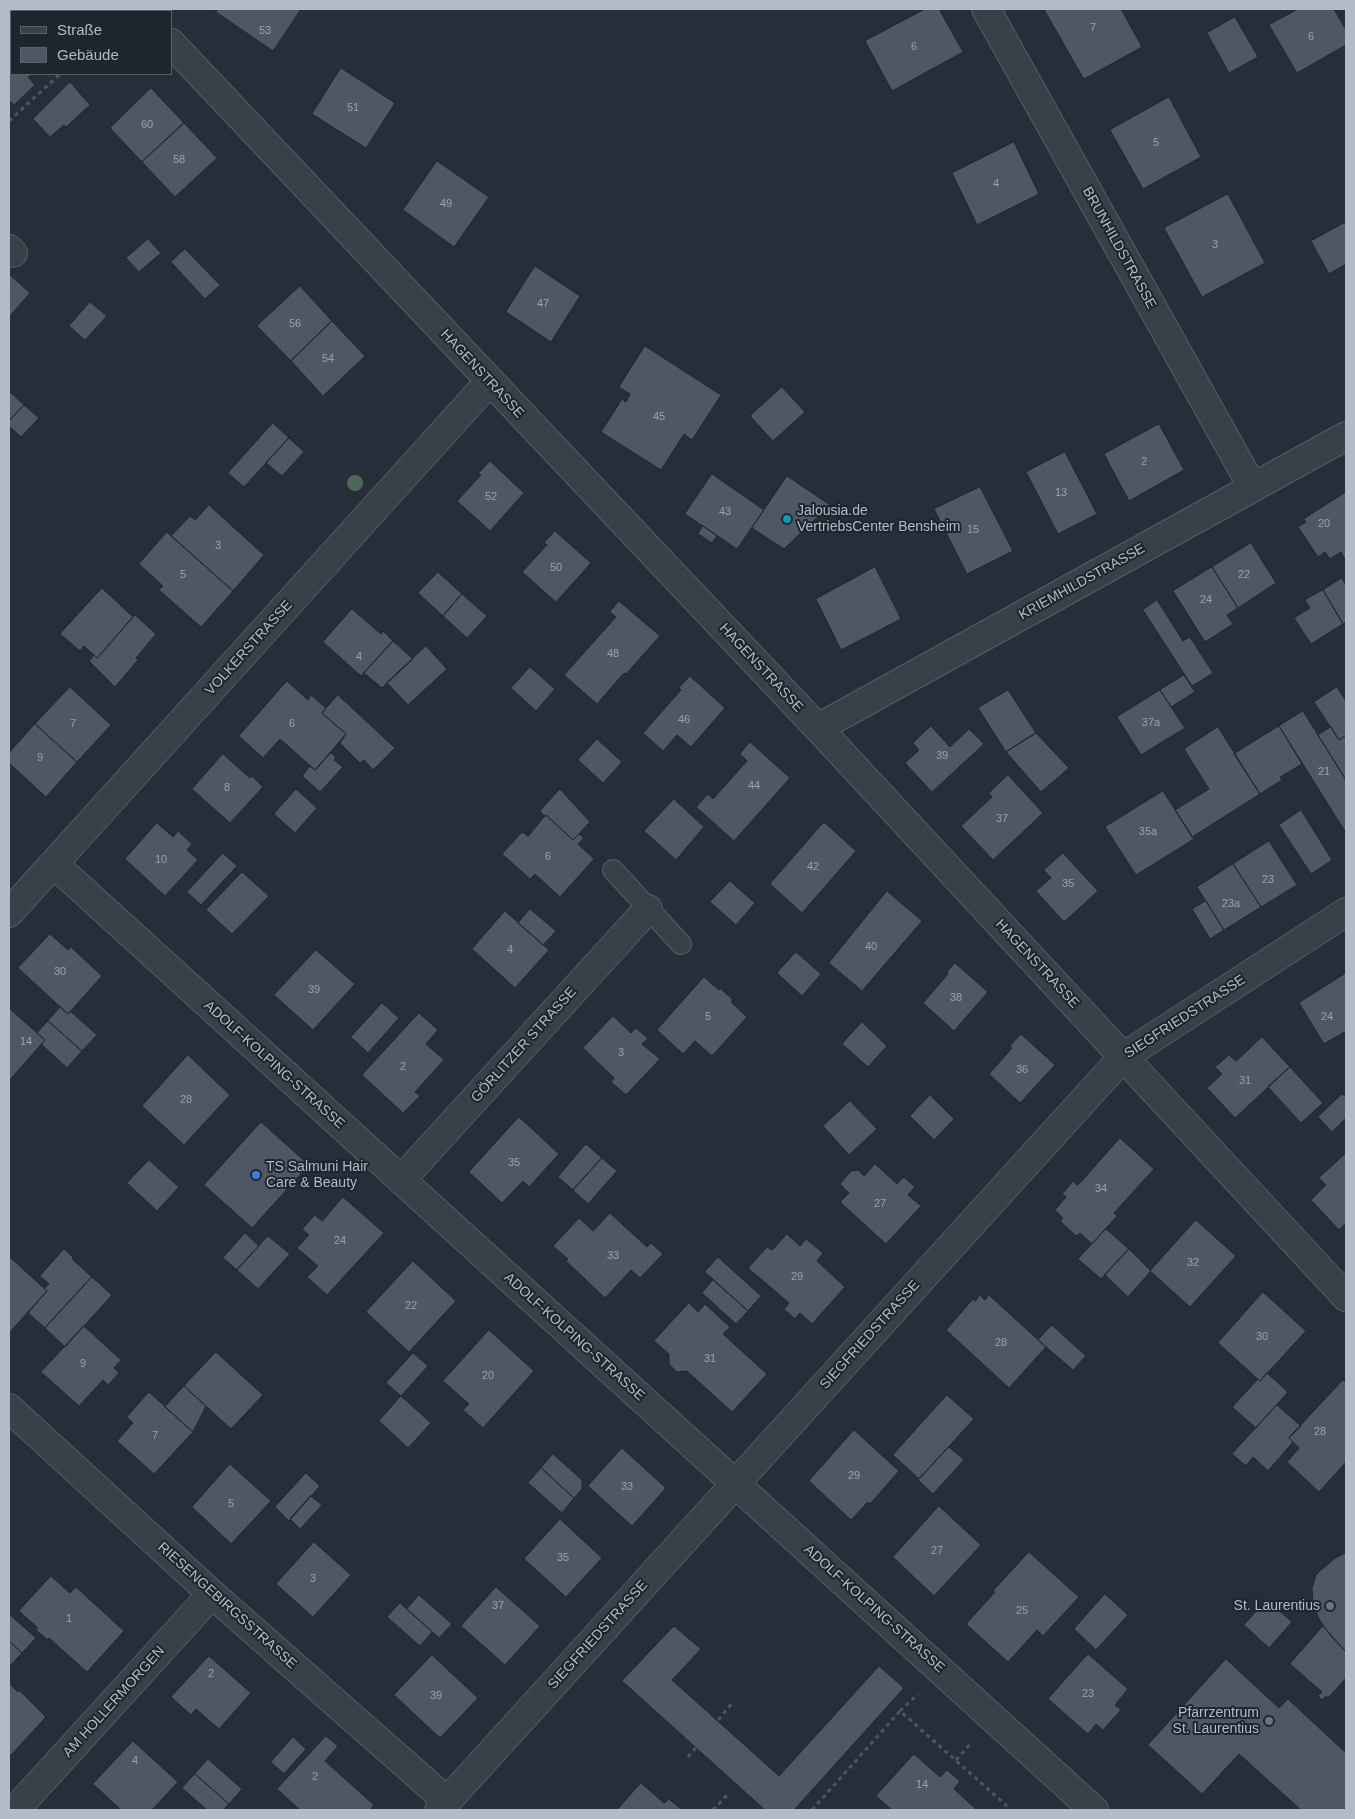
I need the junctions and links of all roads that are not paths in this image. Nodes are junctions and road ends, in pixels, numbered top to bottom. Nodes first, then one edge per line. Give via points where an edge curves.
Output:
1 (986, 9) edge
2 (172, 44) edge
3 (489, 382) junction
4 (1346, 436) edge
5 (1253, 488) junction
6 (818, 728) junction
7 (54, 864) junction
8 (613, 870) dead end
9 (648, 909) junction
10 (1346, 912) edge
11 (9, 913) edge
12 (681, 944) dead end
13 (1124, 1056) junction
14 (401, 1180) junction
15 (1346, 1297) edge
16 (9, 1408) edge
17 (735, 1483) junction
18 (212, 1594) junction
19 (443, 1806) edge
20 (15, 1810) edge
21 (1094, 1810) edge

1 - 5 street, BRUNHILDSTRASSE
2 - 3 street, HAGENSTRASSE
3 - 6 street, HAGENSTRASSE
3 - 7 street, VOLKERSTRASSE
4 - 5 street, KRIEMHILDSTRASSE
5 - 6 street, KRIEMHILDSTRASSE
6 - 13 street, HAGENSTRASSE
7 - 11 street, VOLKERSTRASSE
7 - 14 street, ADOLF-KOLPING-STRASSE
8 - 9 lane
9 - 12 lane
9 - 14 street, GÖRLITZER STRASSE
10 - 13 street, SIEGFRIEDSTRASSE
13 - 15 street, HAGENSTRASSE
13 - 17 street, SIEGFRIEDSTRASSE
14 - 17 street, ADOLF-KOLPING-STRASSE
16 - 18 street, RIESENGEBIRGSSTRASSE
17 - 19 street, SIEGFRIEDSTRASSE
17 - 21 street, ADOLF-KOLPING-STRASSE
18 - 19 street, RIESENGEBIRGSSTRASSE
18 - 20 street, AM HOLLERMORGEN

